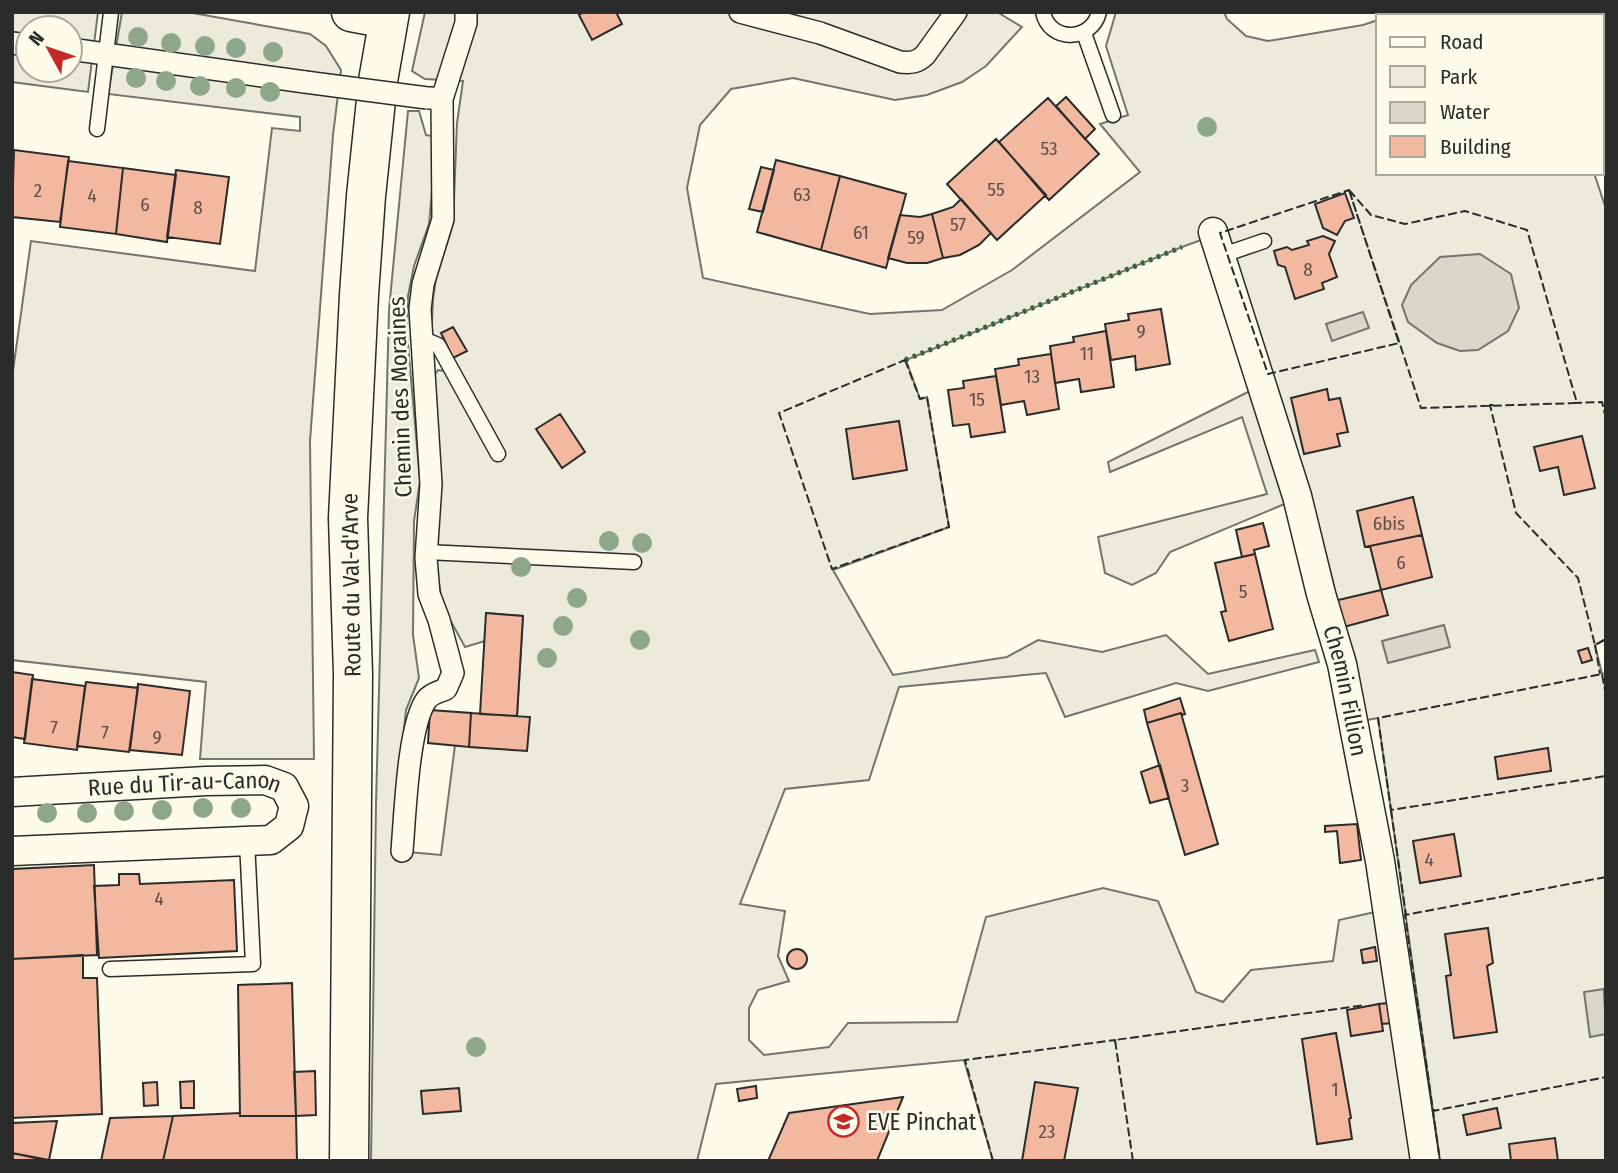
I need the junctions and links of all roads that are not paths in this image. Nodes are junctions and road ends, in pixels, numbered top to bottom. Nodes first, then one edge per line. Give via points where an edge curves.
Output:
1 (111, 12) edge
2 (351, 12) edge
3 (466, 12) edge
4 (740, 12) edge
5 (956, 12) edge
6 (1043, 12) edge
7 (1099, 12) edge
8 (389, 16) edge
9 (1084, 33) junction
10 (84, 51) edge
11 (107, 53) junction
12 (434, 99) junction
13 (1113, 115) dead end
14 (97, 129) dead end
15 (1264, 241) dead end
16 (1216, 244) joint
17 (421, 338) junction
18 (498, 454) dead end
19 (426, 552) junction
20 (634, 562) dead end
21 (12, 792) edge
22 (247, 841) junction
23 (12, 851) edge
24 (402, 851) dead end
25 (110, 968) dead end
26 (349, 1161) edge
27 (1425, 1161) edge

1 - 11 lane
2 - 8 main road
3 - 12 street, Chemin des Moraines via 466,23
4 - 5 street via 909,63 925,55
6 - 9 lane via 1053,30 1070,36
7 - 9 lane via 1097,21
8 - 26 main road, Route du Val-d'Arve via 365,208 348,518 352,674
9 - 13 lane
10 - 11 street
11 - 12 street, bridge
11 - 14 lane
12 - 17 street, Chemin des Moraines via 443,219 423,285
15 - 16 lane
16 - 27 street, Chemin Fillion via 1297,496 1342,664 1380,861
17 - 18 lane via 438,345
17 - 19 street, Chemin des Moraines via 432,484
19 - 20 lane
19 - 24 street, Chemin des Moraines via 429,594 453,673 446,689 424,702 414,727
21 - 22 street, Rue du Tir-au-Canon via 229,780 265,780 284,787 294,806 289,826 271,840
22 - 23 street, Rue du Tir-au-Canon
22 - 25 lane via 253,964

